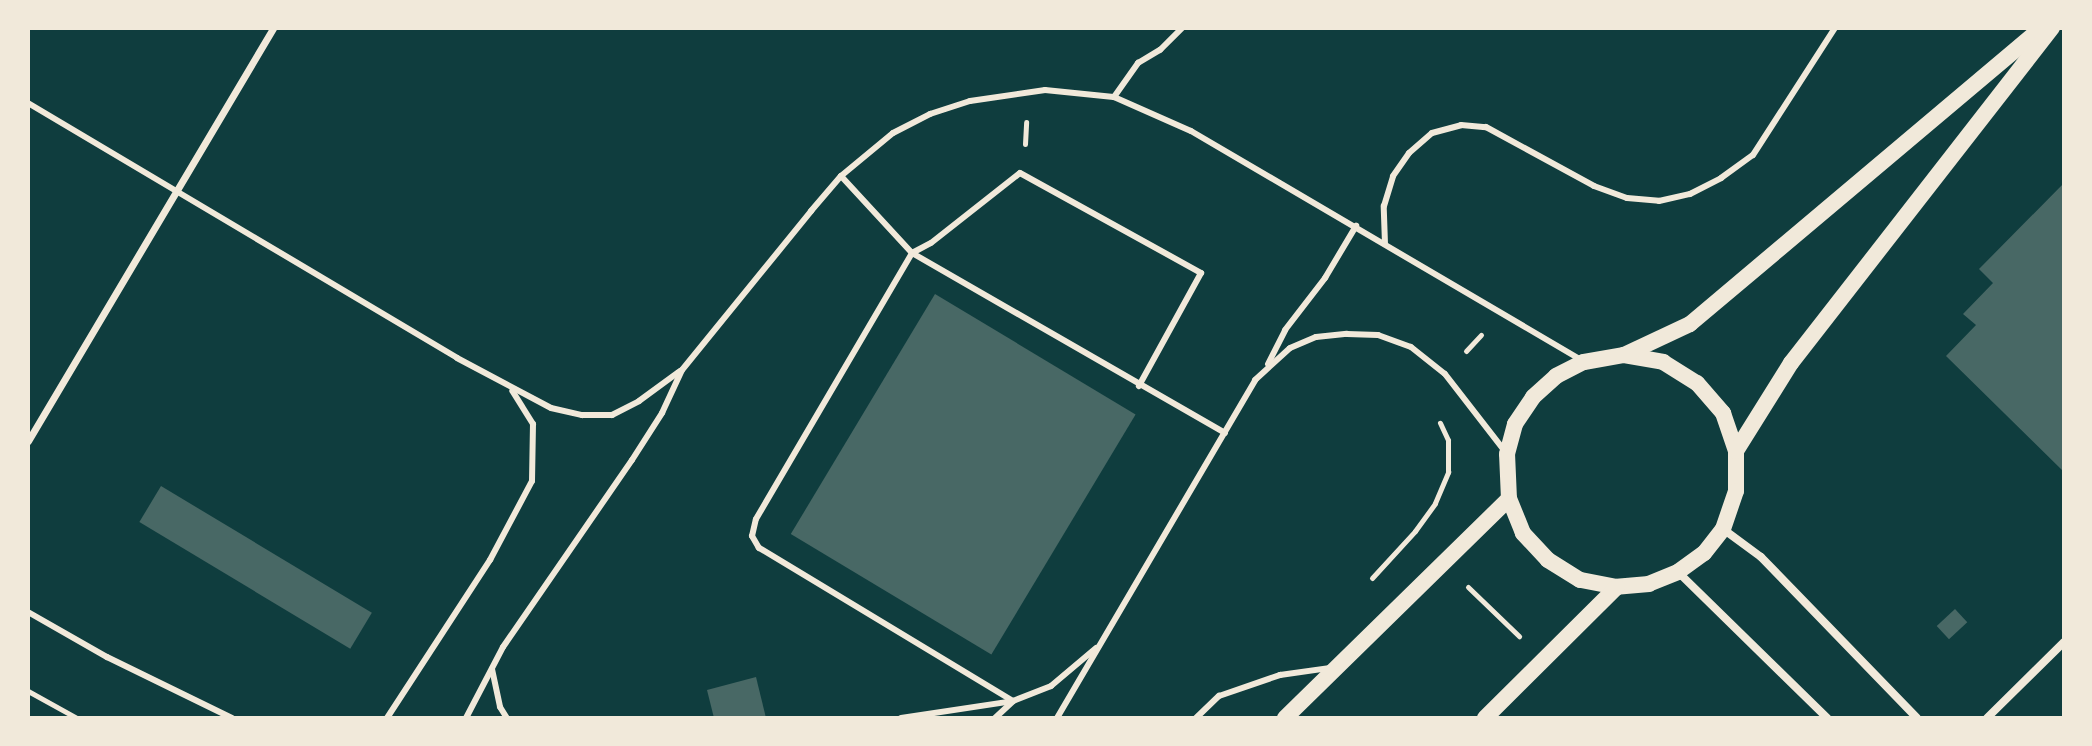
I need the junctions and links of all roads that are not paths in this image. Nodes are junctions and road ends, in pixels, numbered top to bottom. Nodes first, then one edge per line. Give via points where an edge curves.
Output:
1 (273, 28) edge
2 (1182, 28) edge
3 (1835, 28) edge
4 (2041, 28) edge
5 (2052, 28) edge
6 (1114, 97) junction
7 (28, 103) edge
8 (841, 176) junction
9 (176, 190) junction
10 (1356, 226) junction
11 (1385, 244) junction
12 (912, 253) junction
13 (1624, 355) junction
14 (1584, 362) junction
15 (1266, 368) junction
16 (682, 370) junction
17 (1139, 386) junction
18 (510, 388) junction
19 (1225, 433) junction
20 (28, 441) edge
21 (1736, 451) junction
22 (1507, 454) junction
23 (1509, 499) junction
24 (1723, 529) junction
25 (1678, 572) junction
26 (1617, 587) junction
27 (28, 612) edge
28 (2064, 642) edge
29 (1101, 644) junction
30 (1337, 667) junction
31 (492, 669) junction
32 (1013, 701) junction
33 (232, 718) edge
34 (387, 718) edge
35 (466, 718) edge
36 (507, 718) edge
37 (901, 718) edge
38 (995, 718) edge
39 (1057, 718) edge
40 (1196, 718) edge
41 (1285, 718) edge
42 (1485, 718) edge
43 (1827, 718) edge
44 (1917, 718) edge
45 (1987, 718) edge

1 - 9 street
2 - 6 lane via 1138,63
3 - 11 lane via 1753,155 1690,194 1659,201 1627,198 1594,186 1486,127 1461,125 1432,133 1393,176 1384,206
4 - 13 main road via 1690,324
5 - 21 main road via 1791,363
6 - 8 lane via 1045,90 970,101 893,133
6 - 10 lane via 1191,131
7 - 9 lane
8 - 12 lane
8 - 16 lane
9 - 18 lane
9 - 20 street
10 - 11 lane
10 - 15 lane via 1285,330
11 - 14 lane
12 - 17 lane
12 - 17 lane via 1020,173 1201,273
12 - 32 lane via 756,519 752,536 759,548
13 - 14 main road
13 - 21 main road via 1663,362 1697,383 1723,413
14 - 22 main road via 1556,376 1533,397 1515,424
15 - 19 lane
15 - 22 lane via 1290,348 1316,337 1378,335 1411,347 1445,374
16 - 18 lane via 612,415 551,408
16 - 31 lane via 662,413
17 - 19 lane
18 - 34 lane via 533,424 532,481 490,560
19 - 29 lane
21 - 24 main road via 1736,491
22 - 23 main road
23 - 26 main road via 1523,533 1548,560 1580,580
23 - 30 main road
24 - 25 main road via 1704,553
24 - 44 street via 1761,557
25 - 26 main road via 1649,584
25 - 43 street
26 - 42 main road
27 - 33 lane
28 - 45 street
29 - 32 lane via 1051,686
29 - 39 lane
30 - 40 lane via 1280,675 1219,696
30 - 41 main road
31 - 35 lane
31 - 36 lane
32 - 37 lane
32 - 38 lane

